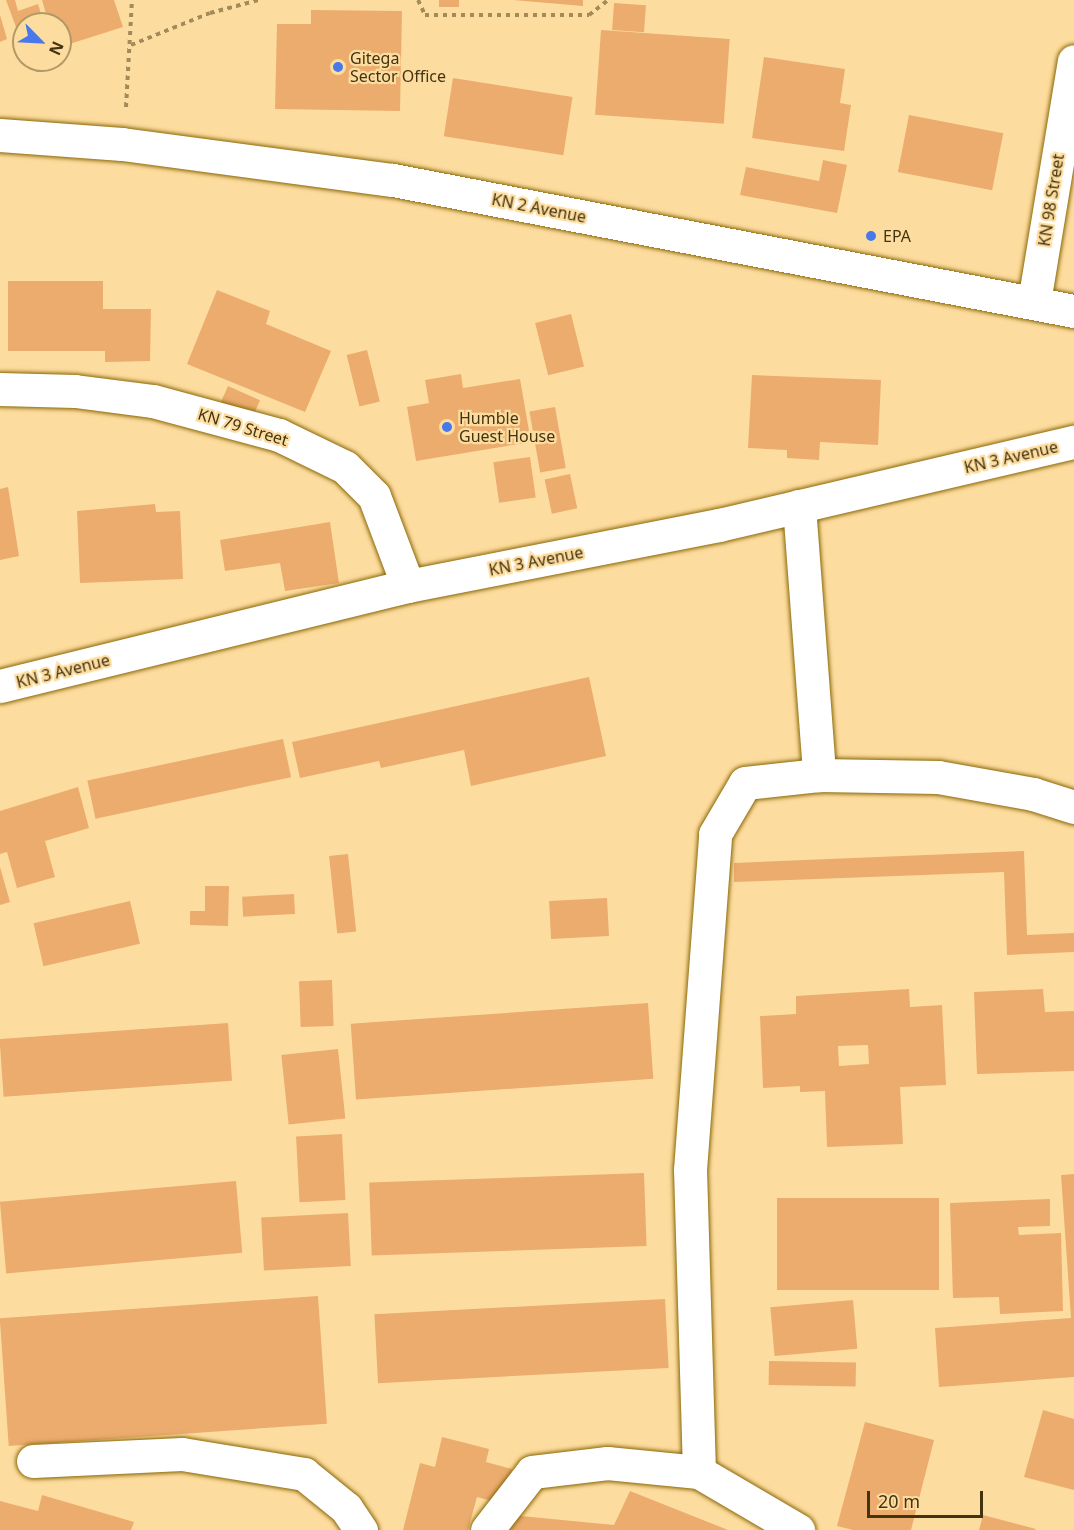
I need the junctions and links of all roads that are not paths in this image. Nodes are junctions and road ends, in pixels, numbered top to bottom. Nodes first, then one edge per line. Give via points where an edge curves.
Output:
1 (1074, 62) edge
2 (0, 135) edge
3 (1034, 302) junction
4 (1074, 311) edge
5 (0, 389) edge
6 (1074, 442) edge
7 (800, 506) junction
8 (408, 586) junction
9 (0, 686) edge
10 (819, 775) junction
11 (1074, 807) edge
12 (33, 1461) dead end
13 (699, 1472) junction
14 (361, 1530) edge
15 (487, 1530) edge
16 (798, 1530) edge

1 - 3 main road, KN 98 Street
2 - 3 main road, KN 2 Avenue via 123,144 393,180
3 - 4 main road, KN 2 Avenue
5 - 8 main road, KN 79 Street via 75,391 153,401 279,435 345,467 374,496
6 - 7 main road, KN 3 Avenue
7 - 8 main road, KN 3 Avenue
7 - 10 main road
8 - 9 main road, KN 3 Avenue
10 - 11 main road via 938,777 1033,794
10 - 13 main road via 745,783 715,834 690,1170
12 - 14 main road via 182,1454 304,1474 346,1508
13 - 15 main road via 607,1463 532,1472
13 - 16 main road

